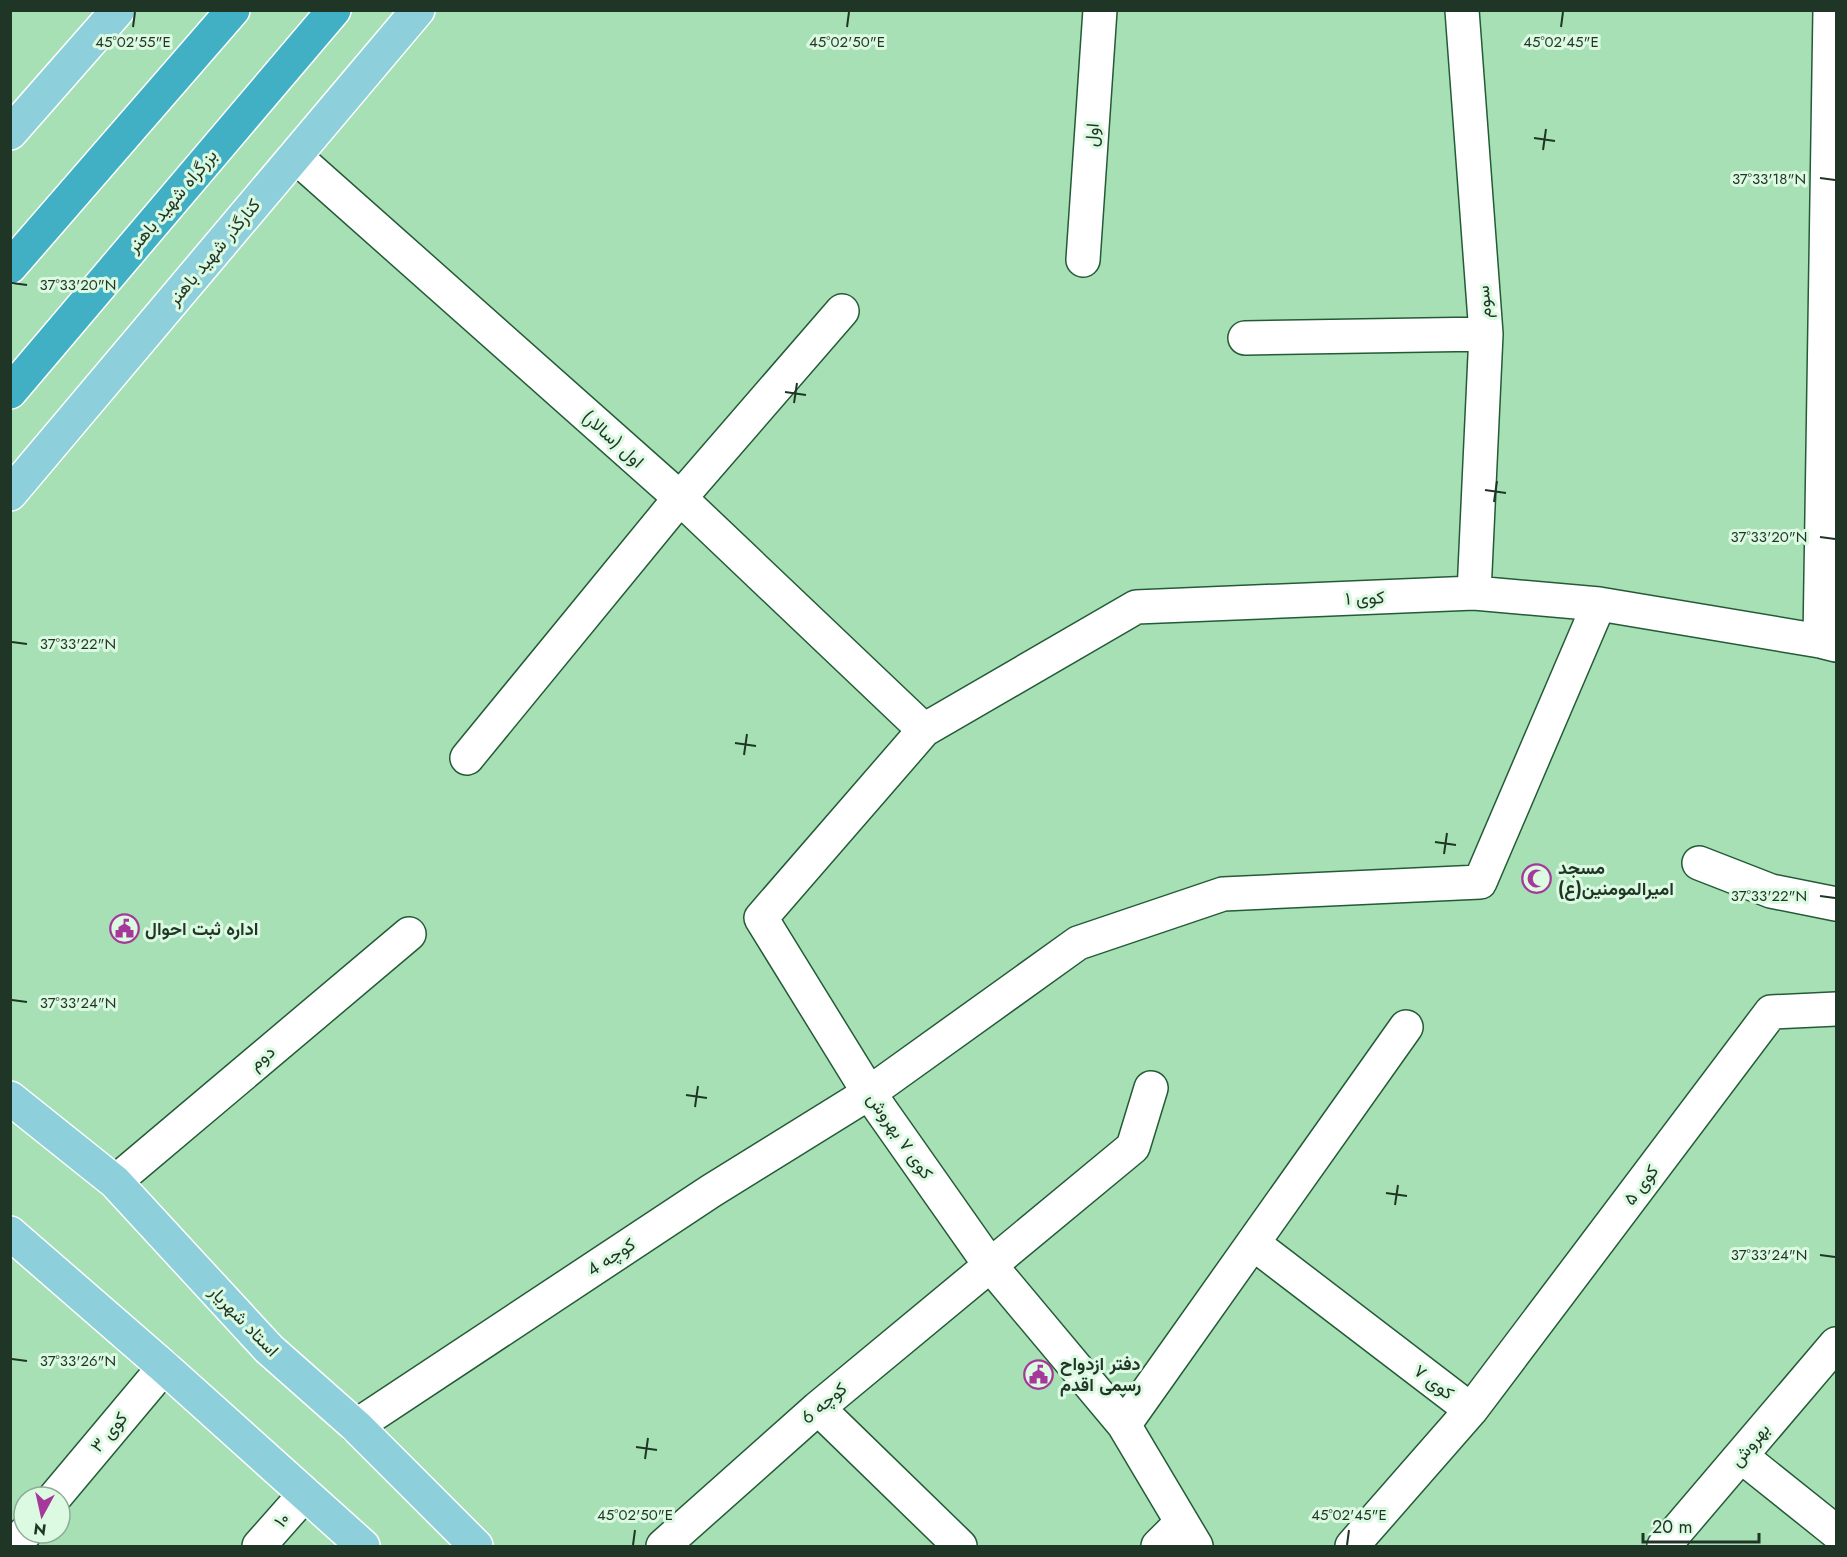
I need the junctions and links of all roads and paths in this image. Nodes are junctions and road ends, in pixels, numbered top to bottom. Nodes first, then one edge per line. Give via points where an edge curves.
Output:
1 (118, 10) edge
2 (233, 10) edge
3 (334, 10) edge
4 (418, 10) edge
5 (1100, 10) edge
6 (1462, 10) edge
7 (1830, 10) edge
8 (10, 133) edge
9 (295, 156) junction
10 (1083, 260) dead end
11 (10, 267) edge
12 (842, 312) dead end
13 (1486, 334) junction
14 (1245, 338) dead end
15 (10, 392) edge
16 (10, 494) edge
17 (680, 498) junction
18 (1474, 593) junction
19 (1599, 604) junction
20 (1828, 643) edge
21 (924, 730) junction
22 (467, 758) dead end
23 (1699, 863) dead end
24 (1836, 904) edge
25 (409, 934) dead end
26 (1836, 1009) edge
27 (1406, 1027) dead end
28 (1151, 1088) dead end
29 (869, 1093) junction
30 (10, 1098) edge
31 (115, 1182) junction
32 (12, 1236) edge
33 (1254, 1244) junction
34 (990, 1265) junction
35 (1836, 1344) edge
36 (164, 1367) junction
37 (818, 1408) junction
38 (1471, 1410) junction
39 (1124, 1425) junction
40 (356, 1426) junction
41 (1741, 1456) junction
42 (65, 1485) edge
43 (305, 1494) junction
44 (1836, 1532) edge
45 (1188, 1535) edge
46 (259, 1546) edge
47 (363, 1546) edge
48 (476, 1546) edge
49 (663, 1546) edge
50 (960, 1546) edge
51 (1158, 1546) edge
52 (1352, 1546) edge
53 (1665, 1546) edge

1 - 8 main road
2 - 11 highway
3 - 15 highway, بزرگراه شهید باهنر
4 - 9 main road, کنارگذر شهید باهنر
5 - 10 street, اول
6 - 13 street, سوم
7 - 20 street
9 - 16 main road, کنارگذر شهید باهنر
9 - 17 street, اول (سالار)
12 - 17 street
13 - 14 street
13 - 18 street, سوم
17 - 21 street, اول (سالار)
17 - 22 street
18 - 19 street, کوی ۱
18 - 21 street, کوی ۱ via 1136,607
19 - 20 street, کوی ۱
19 - 29 street, کوچه 4 via 1480,882 1222,894 1078,943
21 - 29 street, کوی ۷ بهروش via 761,918
23 - 24 street via 1771,891
25 - 31 street, دوم
26 - 38 street, کوی ۵ via 1771,1012
27 - 33 street
28 - 34 street, کوچه 6 via 1133,1147
29 - 34 street, کوی ۷ بهروش
29 - 40 street, کوچه 4 via 711,1191
30 - 31 main road, استاد شهریار
31 - 40 main road, استاد شهریار via 269,1349
32 - 36 main road
33 - 38 street, کوی ۷
33 - 39 street
34 - 37 street, کوچه 6
34 - 39 street, کوی ۷ بهروش
35 - 41 street, بهروش
36 - 42 street, کوی ۳
36 - 43 main road
37 - 49 street, کوچه 6
37 - 50 street
38 - 52 street, کوی ۷
39 - 45 street, کوی ۷ بهروش
40 - 48 main road, استاد شهریار
41 - 44 street
41 - 53 street, بهروش
43 - 46 street, ۱۰
43 - 47 main road
45 - 51 street

